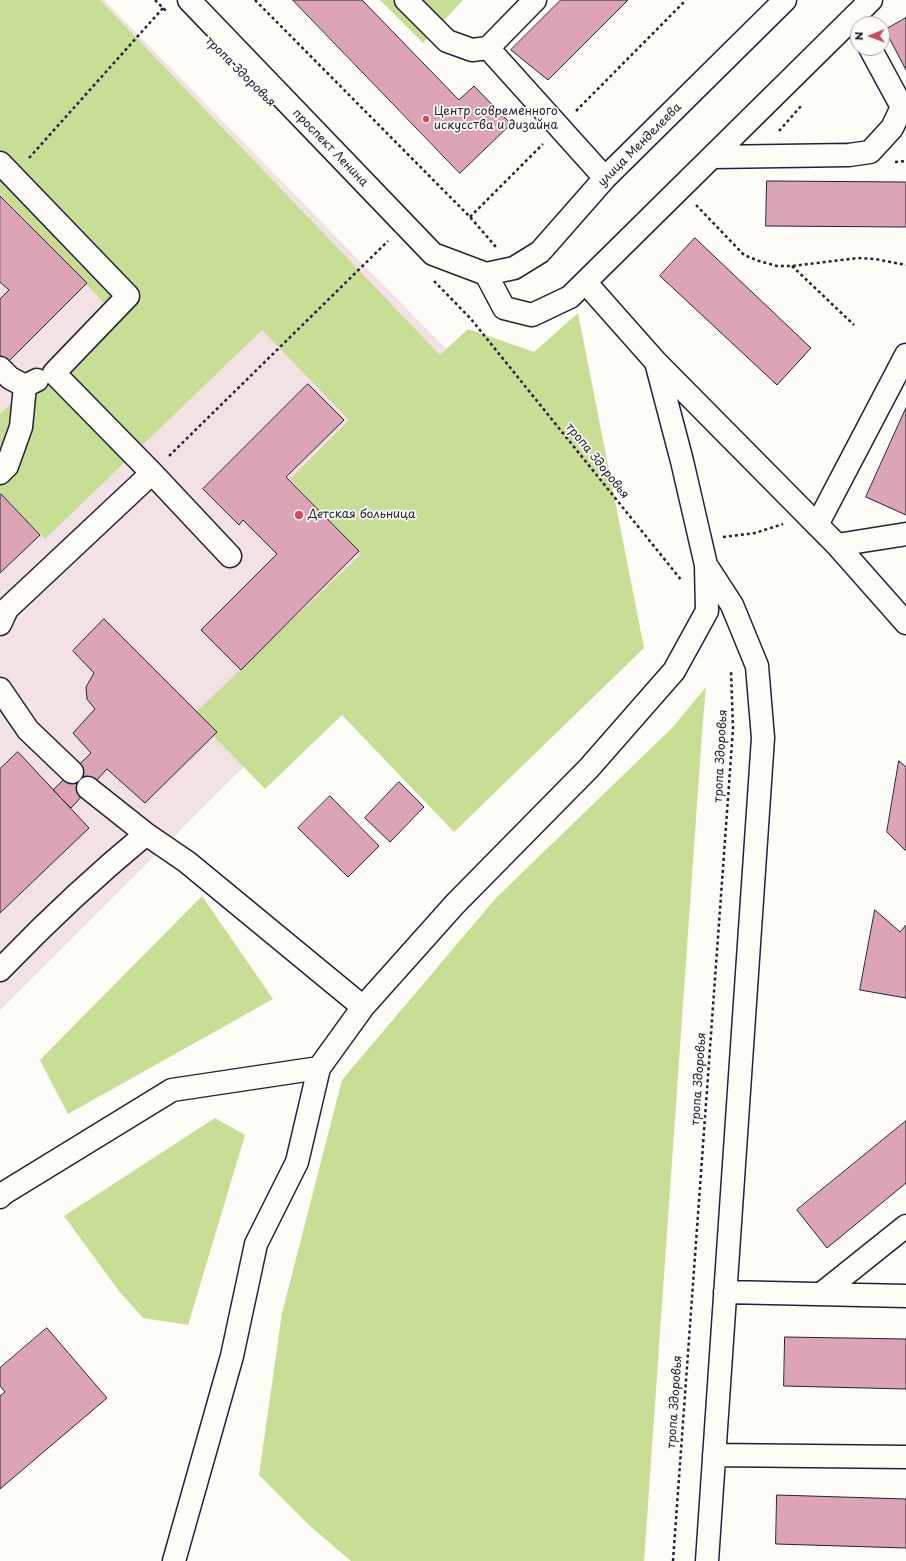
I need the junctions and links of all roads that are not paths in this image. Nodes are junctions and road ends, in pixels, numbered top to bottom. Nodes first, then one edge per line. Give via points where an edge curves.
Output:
1 (189, 0) edge
2 (406, 0) edge
3 (535, 0) edge
4 (785, 0) edge
5 (871, 0) edge
6 (860, 16) edge
7 (850, 27) edge
8 (488, 48) junction
9 (874, 56) edge
10 (713, 157) junction
11 (6, 170) edge
12 (605, 178) junction
13 (486, 274) junction
14 (586, 283) junction
15 (906, 355) edge
16 (656, 362) junction
17 (0, 368) edge
18 (54, 373) junction
19 (25, 386) junction
20 (0, 473) edge
21 (152, 473) junction
22 (811, 519) junction
23 (906, 534) edge
24 (837, 545) junction
25 (230, 556) dead end
26 (706, 565) junction
27 (906, 623) edge
28 (0, 624) edge
29 (0, 689) edge
30 (72, 772) dead end
31 (88, 788) dead end
32 (146, 834) junction
33 (0, 970) edge
34 (363, 1007) junction
35 (318, 1068) junction
36 (0, 1197) edge
37 (906, 1226) edge
38 (725, 1292) junction
39 (821, 1294) junction
40 (906, 1296) edge
41 (714, 1455) junction
42 (906, 1457) edge
43 (174, 1561) edge
44 (706, 1561) edge

1 - 13 street, проспект Ленина via 433,254
2 - 8 street via 448,41 472,50
3 - 8 street
4 - 12 street, улица Менделеева
5 - 6 street
7 - 10 street
8 - 12 street
9 - 10 street via 902,107 892,128 870,152 849,155
10 - 14 street
11 - 18 street via 128,296
12 - 13 street, улица Менделеева via 540,252 514,268
13 - 14 street via 504,308 532,315 570,298
14 - 16 street
15 - 22 street
16 - 22 street
16 - 26 street
17 - 19 street via 10,378
18 - 19 street
18 - 21 street
19 - 20 street via 21,427 7,466
21 - 25 street
21 - 28 street via 6,609
22 - 24 street
23 - 24 street
24 - 27 street
26 - 34 street via 707,611 674,671 589,768 454,904
26 - 38 street via 732,605 757,666 763,738
29 - 30 street via 28,730
31 - 32 street
32 - 33 street via 53,916
32 - 34 street via 188,862
34 - 35 street
35 - 36 street via 172,1090
35 - 43 street via 297,1162 256,1244 232,1356
37 - 39 street
38 - 39 street
38 - 41 street
39 - 40 street
41 - 42 street
41 - 44 street

